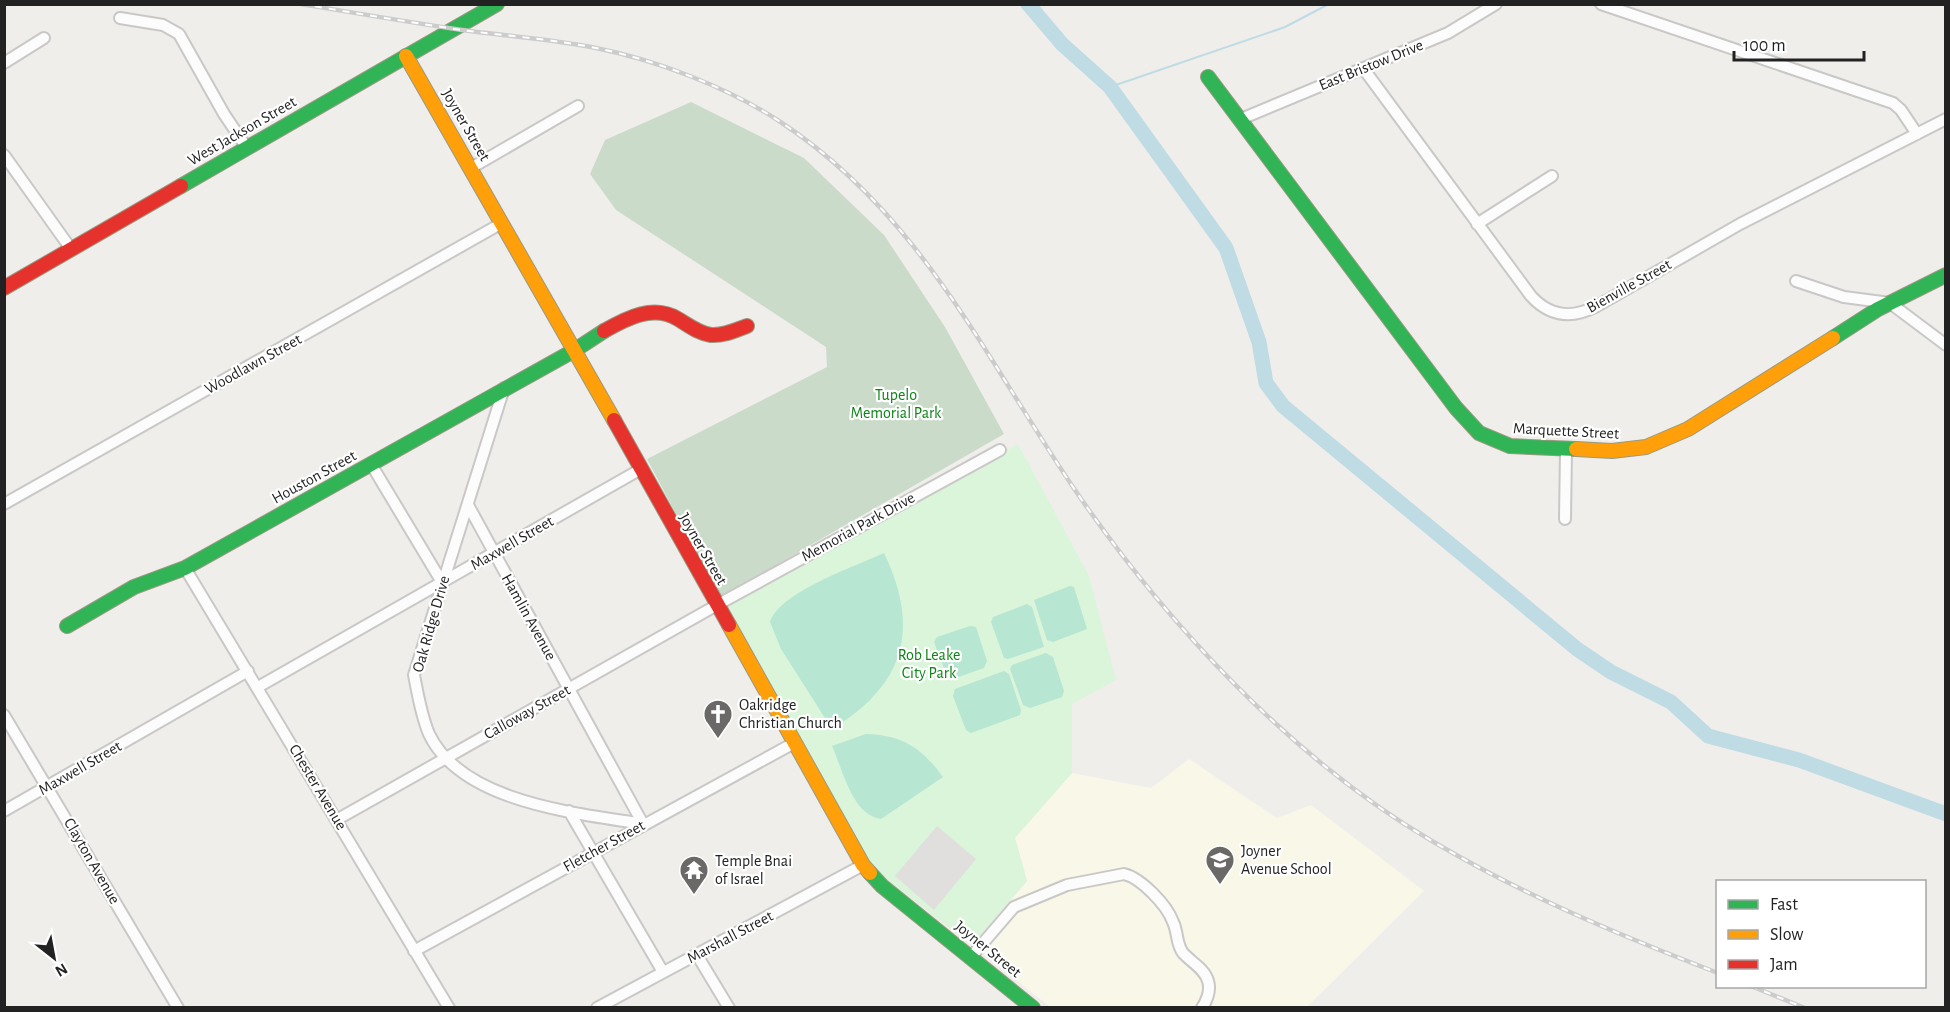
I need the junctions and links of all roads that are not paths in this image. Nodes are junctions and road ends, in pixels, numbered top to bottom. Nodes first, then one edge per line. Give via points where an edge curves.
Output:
1 (497, 4) edge
2 (1496, 4) edge
3 (1601, 4) edge
4 (120, 18) dead end
5 (44, 38) dead end
6 (406, 56) junction
7 (4, 63) edge
8 (1364, 68) junction
9 (1208, 76) dead end
10 (578, 106) dead end
11 (1241, 119) junction
12 (1946, 119) edge
13 (1917, 134) junction
14 (247, 148) junction
15 (4, 155) edge
16 (471, 168) junction
17 (1552, 176) dead end
18 (502, 223) junction
19 (1477, 224) junction
20 (71, 249) junction
21 (1946, 275) edge
22 (1796, 281) dead end
23 (4, 288) edge
24 (1890, 303) junction
25 (747, 326) dead end
26 (1946, 345) edge
27 (575, 350) junction
28 (504, 388) junction
29 (1000, 450) dead end
30 (1566, 451) junction
31 (371, 464) junction
32 (641, 469) junction
33 (4, 504) edge
34 (468, 505) junction
35 (1564, 519) dead end
36 (494, 553) junction
37 (185, 568) junction
38 (442, 584) junction
39 (717, 605) junction
40 (67, 626) dead end
41 (248, 671) junction
42 (258, 687) junction
43 (568, 688) junction
44 (4, 715) edge
45 (794, 743) junction
46 (445, 758) junction
47 (49, 787) junction
48 (4, 811) edge
49 (569, 811) junction
50 (338, 819) junction
51 (643, 824) junction
52 (594, 852) junction
53 (863, 866) junction
54 (414, 951) junction
55 (698, 955) junction
56 (971, 957) junction
57 (663, 972) junction
58 (1024, 1006) edge
59 (178, 1008) edge
60 (449, 1008) edge
61 (597, 1008) edge
62 (729, 1008) edge
63 (1202, 1008) edge

1 - 6 street, West Jackson Street
2 - 8 street, East Bristow Drive via 1448,33
3 - 13 street via 1893,104 1905,114
4 - 14 street via 163,25 179,34
5 - 7 street
6 - 14 street, West Jackson Street
6 - 16 street, Joyner Street
8 - 11 street, East Bristow Drive
8 - 19 street, Bienville Street
9 - 11 street, Marquette Street
10 - 16 street
11 - 30 street, Marquette Street via 1472,426 1488,438 1510,446
12 - 13 street, Bienville Street
13 - 19 street, Bienville Street via 1740,224 1578,314 1552,312 1537,303
14 - 20 street, West Jackson Street
15 - 20 street
16 - 18 street, Joyner Street
17 - 19 street
18 - 27 street, Joyner Street
18 - 33 street, Woodlawn Street
20 - 23 street, West Jackson Street
21 - 24 street, Marquette Street
22 - 24 street via 1844,297
24 - 26 street
24 - 30 street, Marquette Street via 1667,440 1626,451
25 - 27 street, Houston Street via 722,335 703,333 678,317 655,312 626,318
27 - 28 street, Houston Street
27 - 32 street, Joyner Street
28 - 31 street, Houston Street
28 - 34 street, Oak Ridge Drive
29 - 39 street, Memorial Park Drive
30 - 35 street
31 - 37 street, Houston Street
31 - 38 street
32 - 36 street, Maxwell Street
32 - 39 street, Joyner Street
34 - 36 street, Hamlin Avenue
34 - 38 street, Oak Ridge Drive
36 - 38 street, Maxwell Street
36 - 43 street, Hamlin Avenue
37 - 40 street, Houston Street via 134,588
37 - 41 street, Chester Avenue
38 - 42 street, Maxwell Street
38 - 46 street, Oak Ridge Drive via 414,675 429,735
39 - 43 street, Calloway Street
39 - 45 street, Joyner Street
41 - 42 street, Chester Avenue
41 - 47 street, Maxwell Street
42 - 50 street, Chester Avenue
43 - 46 street, Calloway Street
43 - 51 street, Hamlin Avenue
44 - 47 street, Clayton Avenue
45 - 51 street, Fletcher Street
45 - 53 street, Joyner Street
46 - 49 street, Oak Ridge Drive via 471,778 502,794
46 - 50 street, Calloway Street
47 - 48 street, Maxwell Street
47 - 59 street, Clayton Avenue
49 - 51 street, Oak Ridge Drive
49 - 52 street
50 - 54 street, Chester Avenue
51 - 52 street, Fletcher Street
52 - 54 street, Fletcher Street
52 - 57 street
53 - 55 street, Marshall Street
53 - 56 street, Joyner Street via 882,886
54 - 60 street, Chester Avenue
55 - 57 street, Marshall Street
55 - 62 street
56 - 58 street, Joyner Street
56 - 63 street via 1014,908 1067,885 1124,874 1132,876 1166,909 1182,952 1205,974 1209,983
57 - 61 street, Marshall Street

